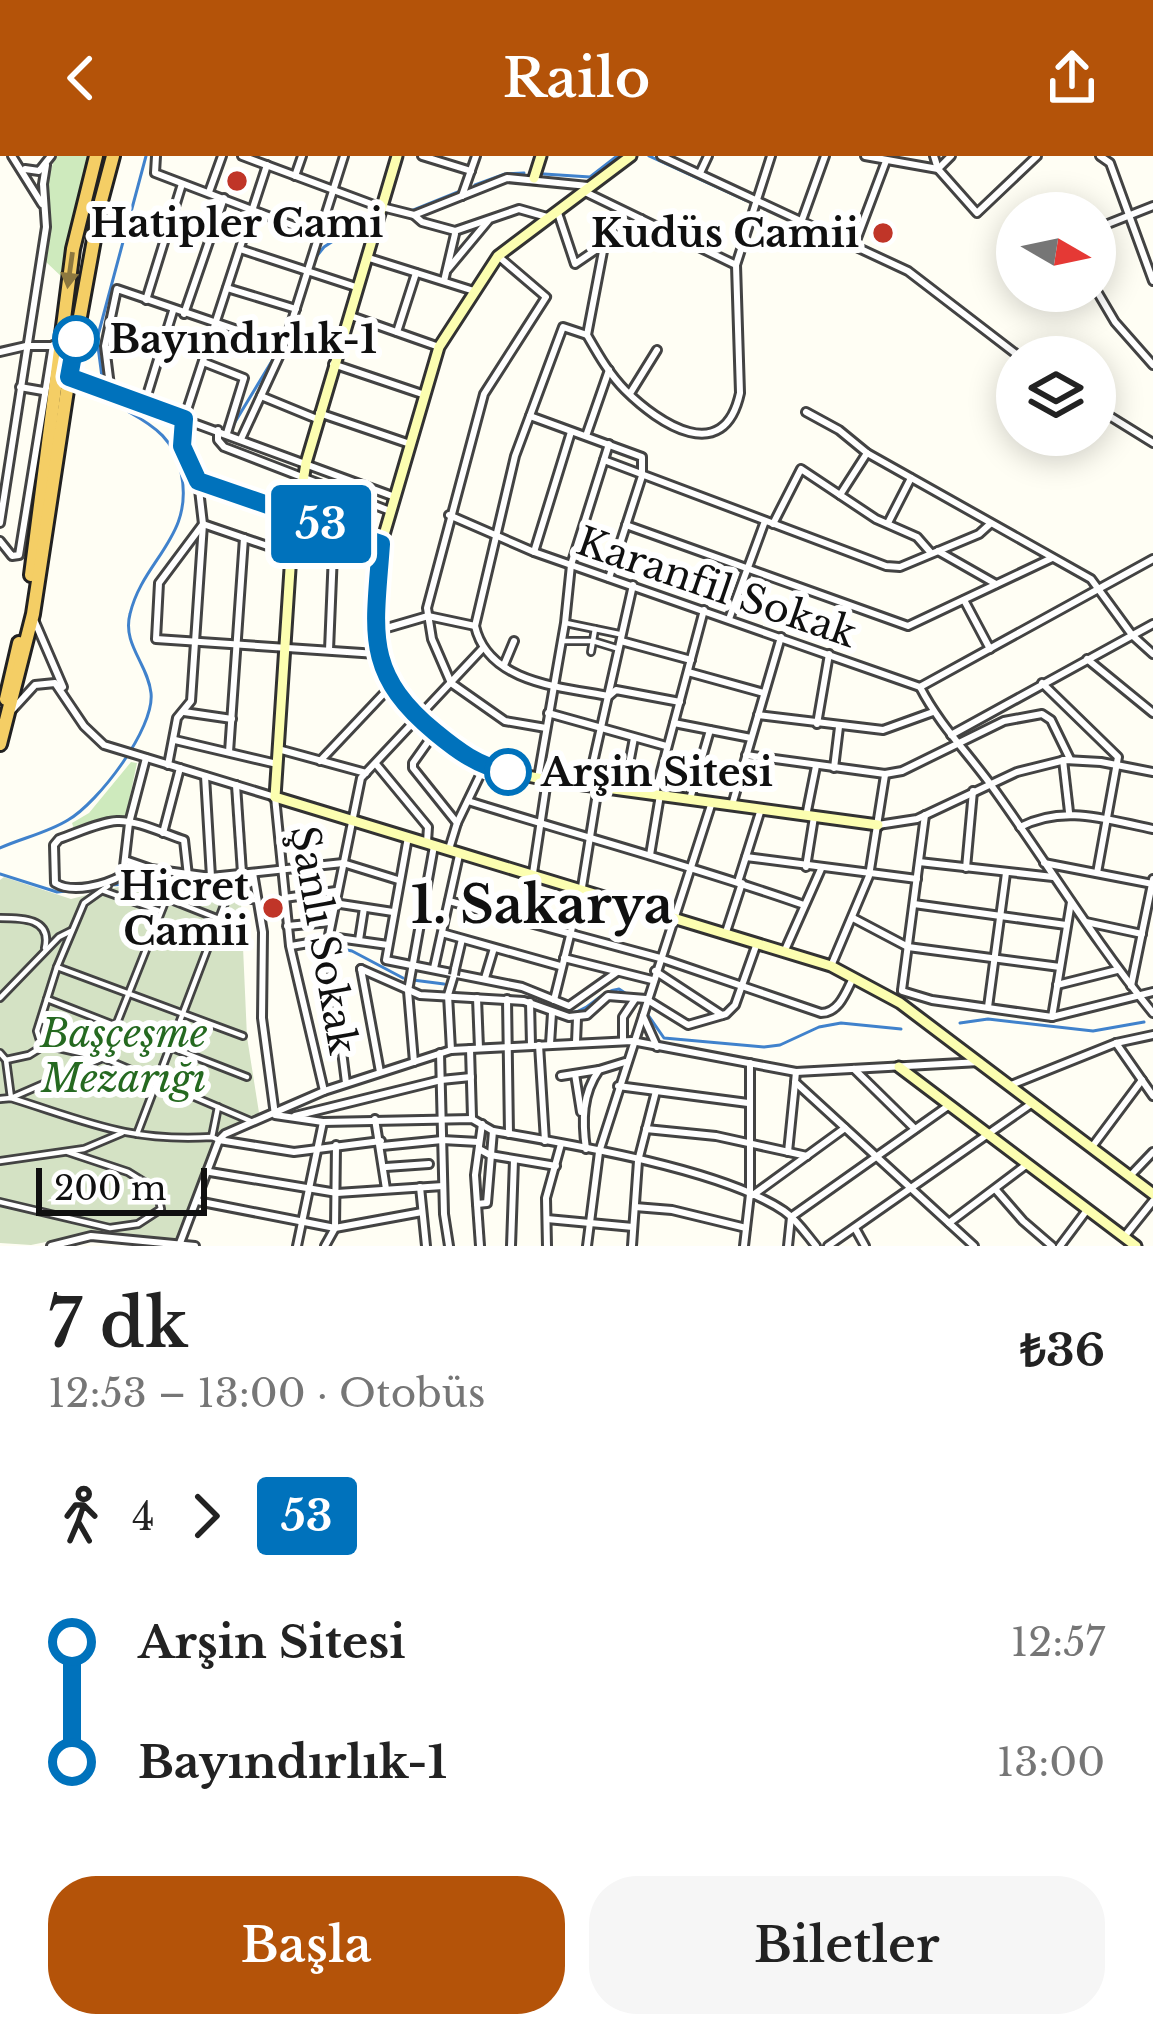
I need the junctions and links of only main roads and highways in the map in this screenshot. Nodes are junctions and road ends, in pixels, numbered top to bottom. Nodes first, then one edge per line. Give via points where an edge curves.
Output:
1 (96, 156) edge
2 (113, 156) edge
3 (397, 156) edge
4 (541, 156) edge
5 (631, 156) edge
6 (534, 178) road end
7 (56, 346) junction
8 (61, 430) junction
9 (4, 718) edge
10 (0, 744) edge
11 (878, 824) road end
12 (899, 1066) road end
13 (1153, 1198) edge
14 (1136, 1246) edge

1 -> 7 highway
2 - 8 highway
3 - 13 main road via 303,478 275,797 757,941 901,997
4 - 6 main road
5 - 11 main road via 498,256 440,347 381,544 377,654 390,687 420,719 484,767
7 - 8 highway via 65,359
7 - 9 highway via 33,564
8 - 9 highway via 33,614
9 - 10 highway
12 - 14 main road

